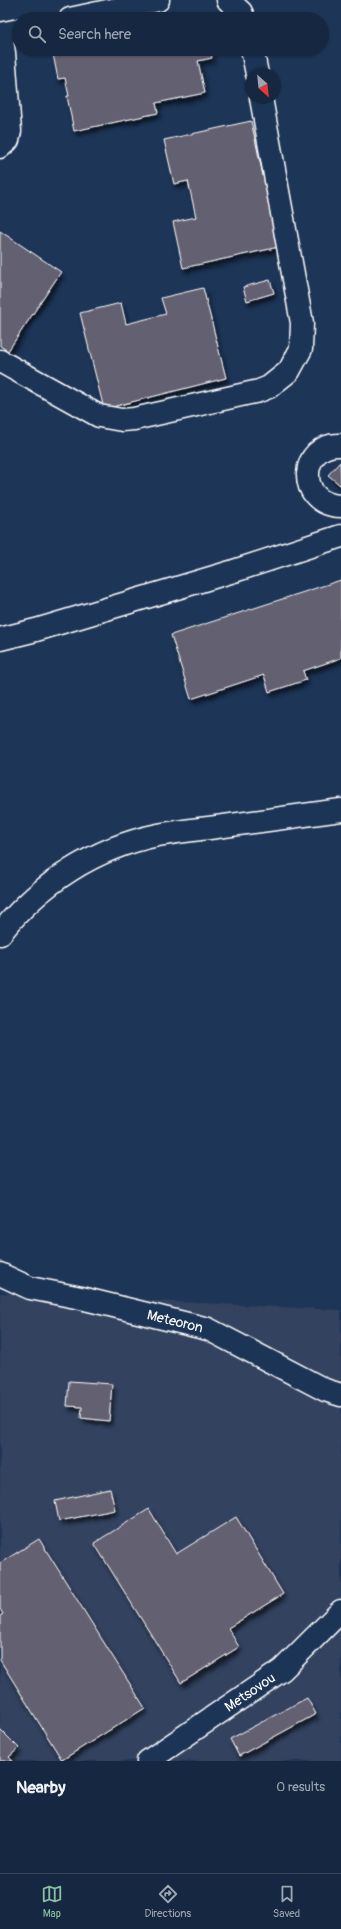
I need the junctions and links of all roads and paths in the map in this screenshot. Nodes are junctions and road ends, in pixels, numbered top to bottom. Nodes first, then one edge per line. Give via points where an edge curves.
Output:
1 (158, 0) edge
2 (228, 0) edge
3 (102, 12) edge
4 (241, 12) edge
5 (12, 31) edge
6 (0, 34) edge
7 (253, 56) edge
8 (256, 68) edge
9 (262, 104) edge
10 (0, 147) edge
11 (0, 360) edge
12 (341, 445) edge
13 (341, 506) edge
14 (341, 536) edge
15 (0, 639) edge
16 (341, 810) edge
17 (0, 934) edge
18 (0, 1274) edge
19 (341, 1395) edge
20 (341, 1611) edge
21 (148, 1761) edge

1 - 3 street
2 - 4 street
5 - 6 street
6 - 10 street via 4,53 10,131 8,140
7 - 8 street
9 - 11 street via 303,337 301,349 289,371 280,380 259,391 122,420 99,416
12 - 13 street via 327,447 318,452 308,469 308,479 310,489 316,497 324,503
14 - 15 street via 234,571
16 - 17 street via 158,835 113,849 91,858 57,878 23,907
18 - 19 street, Meteoron via 30,1288 208,1329 325,1390
20 - 21 street, Metsovou via 282,1670

